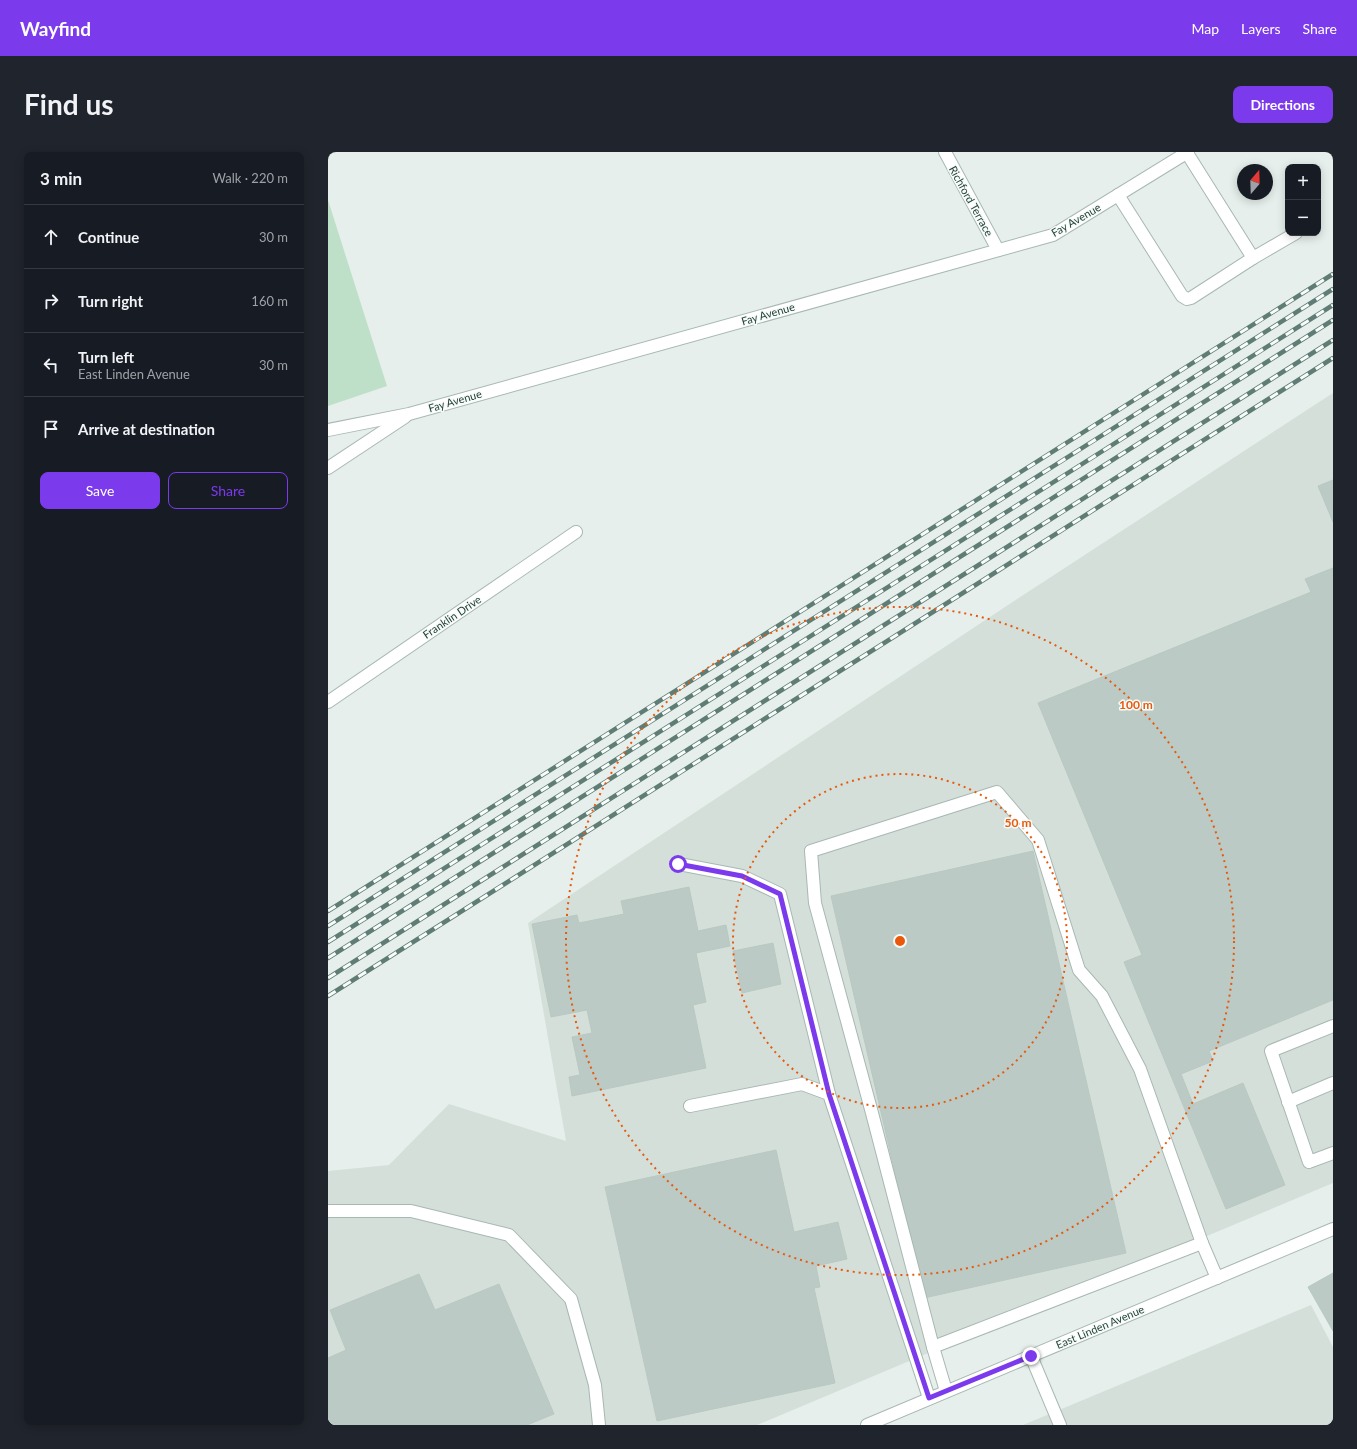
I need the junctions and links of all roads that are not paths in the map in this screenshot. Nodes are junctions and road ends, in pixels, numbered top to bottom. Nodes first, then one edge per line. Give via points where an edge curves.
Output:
1 (945, 152) edge
2 (1187, 152) edge
3 (1118, 195) junction
4 (1291, 236) edge
5 (998, 250) junction
6 (1253, 258) junction
7 (409, 414) junction
8 (328, 430) edge
9 (328, 468) edge
10 (576, 532) dead end
11 (328, 702) edge
12 (678, 864) dead end
13 (1333, 1026) edge
14 (1333, 1083) edge
15 (829, 1094) junction
16 (1288, 1102) junction
17 (690, 1106) dead end
18 (1333, 1152) edge
19 (328, 1211) edge
20 (1333, 1229) edge
21 (1202, 1243) junction
22 (1217, 1278) junction
23 (933, 1347) junction
24 (1031, 1356) junction
25 (946, 1392) junction
26 (929, 1398) junction
27 (599, 1425) edge
28 (867, 1425) edge
29 (1060, 1425) edge

1 - 5 street, Richford Terrace
2 - 3 street, Fay Avenue
2 - 6 street
3 - 5 street, Fay Avenue via 1053,235
3 - 6 street via 1182,296 1187,299
4 - 6 street
5 - 7 street, Fay Avenue
7 - 8 street, Fay Avenue
7 - 9 street
10 - 11 street, Franklin Drive
12 - 15 street via 742,876 780,894
13 - 16 street via 1271,1051
14 - 16 street
15 - 17 street via 802,1084
15 - 26 street
16 - 18 street via 1309,1162
19 - 27 street via 411,1211 509,1235 571,1300 595,1385
20 - 22 street, East Linden Avenue
21 - 22 street
21 - 23 street
21 - 23 street via 1140,1069 1102,996 1079,970 1038,840 997,792 811,851 815,903
22 - 24 street, East Linden Avenue
23 - 25 street
24 - 25 street, East Linden Avenue
24 - 29 street
25 - 26 street, East Linden Avenue
26 - 28 street, East Linden Avenue

